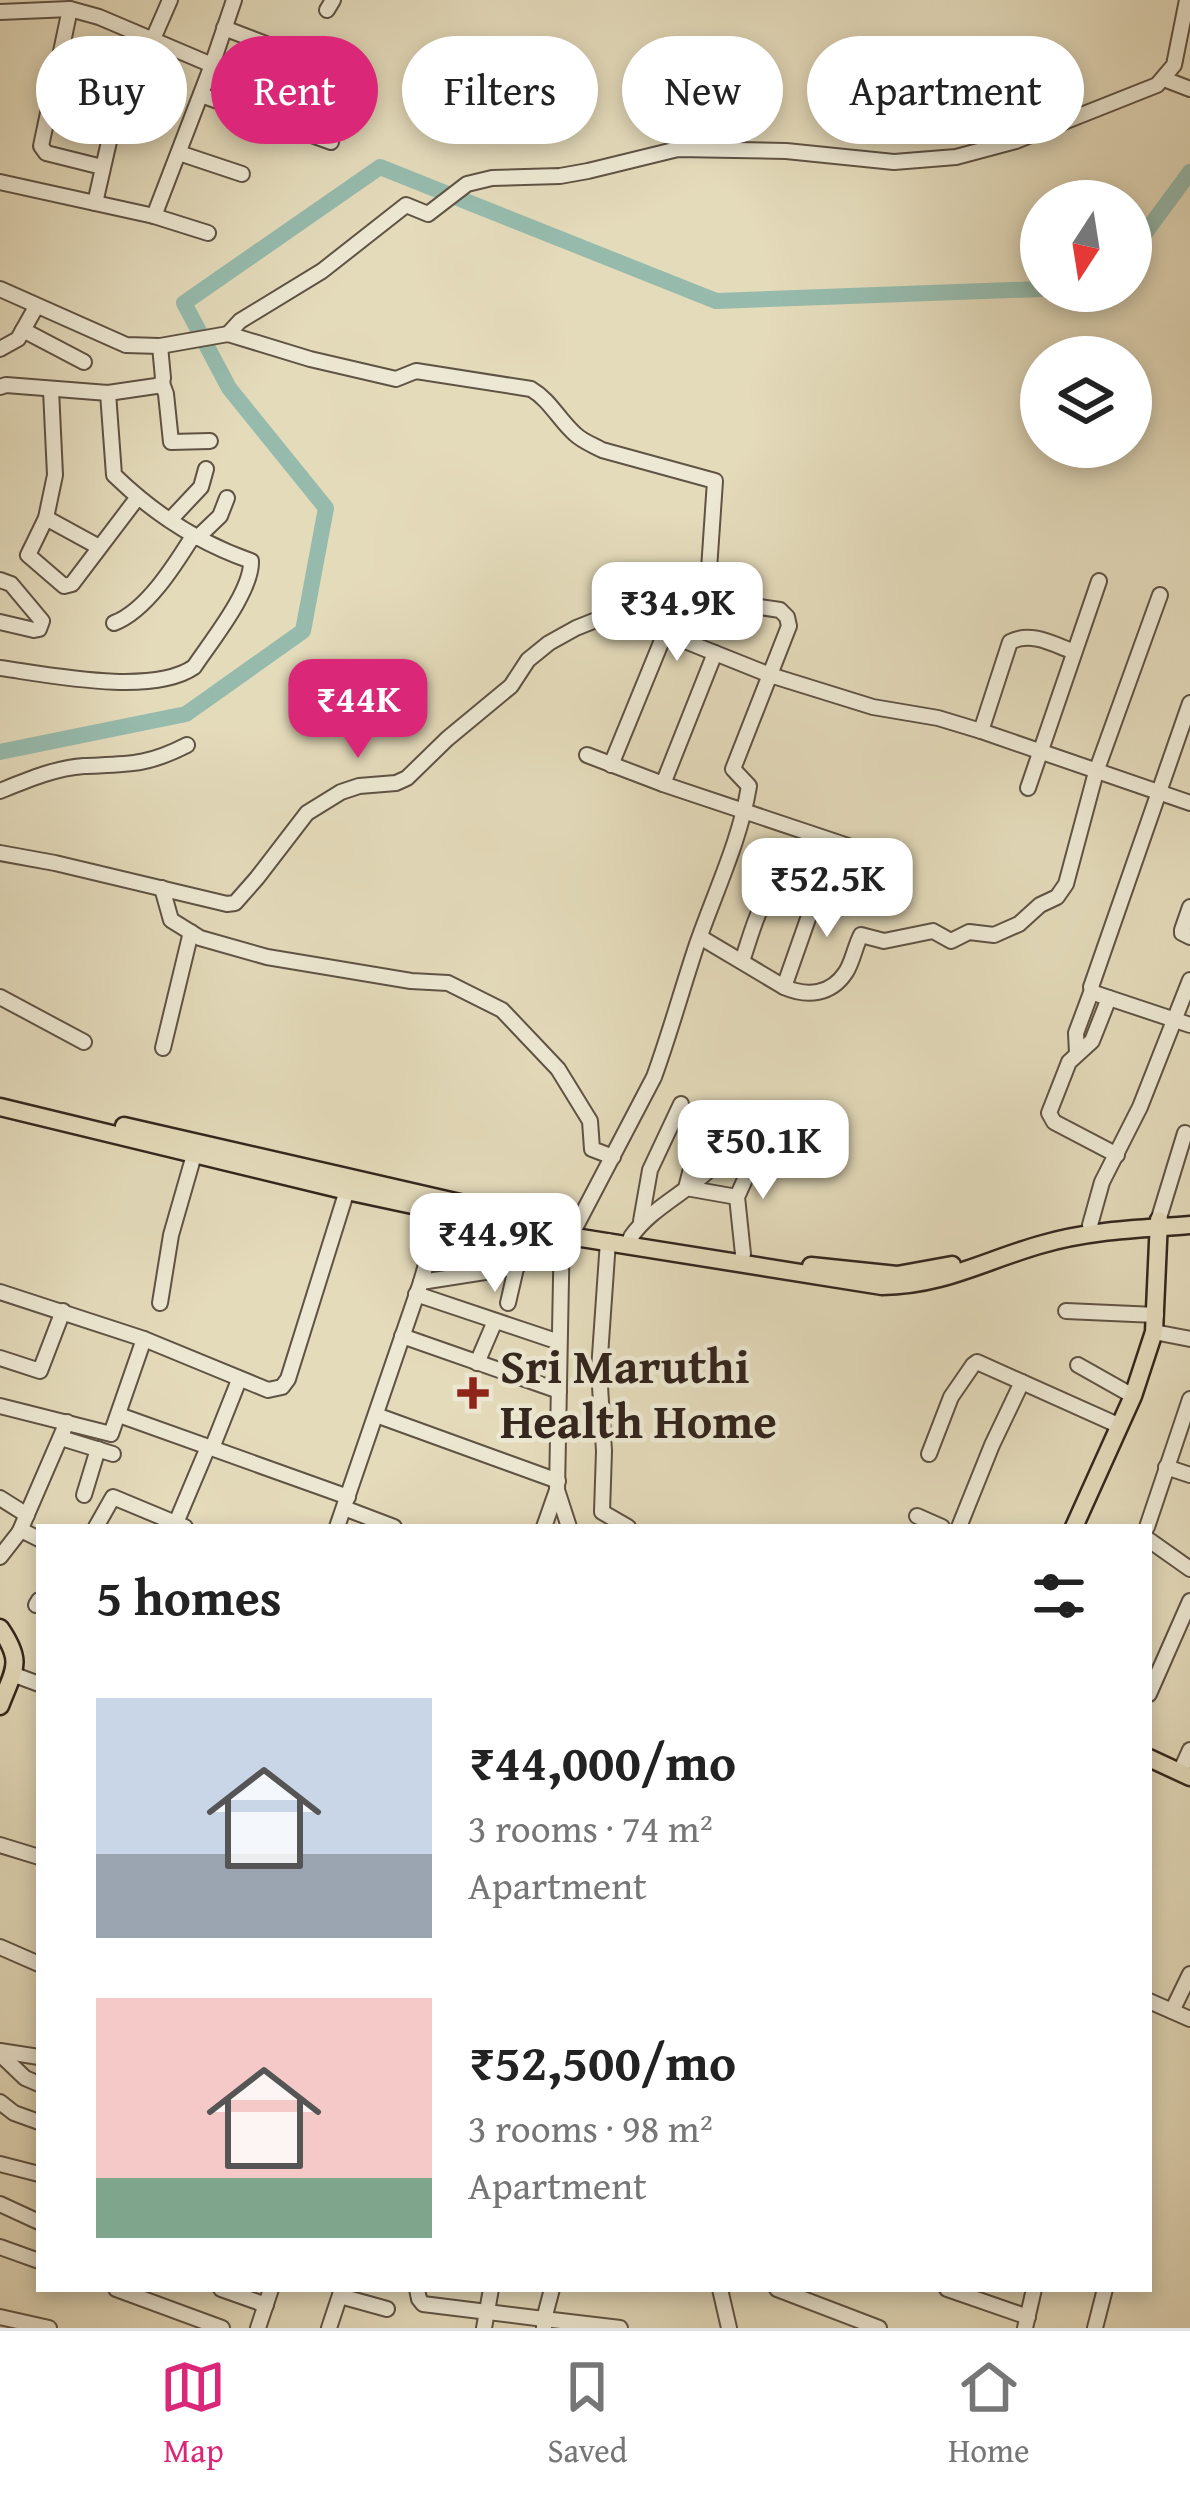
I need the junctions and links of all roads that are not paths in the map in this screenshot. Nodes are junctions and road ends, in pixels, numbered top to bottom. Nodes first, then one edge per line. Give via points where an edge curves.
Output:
1 (106, 0) edge
2 (170, 0) edge
3 (234, 0) edge
4 (1187, 0) edge
5 (32, 4) edge
6 (70, 9) junction
7 (0, 12) edge
8 (99, 17) junction
9 (224, 28) junction
10 (134, 32) junction
11 (145, 36) edge
12 (155, 36) edge
13 (221, 36) edge
14 (245, 36) edge
15 (211, 68) edge
16 (1164, 79) junction
17 (1190, 88) edge
18 (201, 95) junction
19 (211, 99) edge
20 (179, 153) junction
21 (102, 167) junction
22 (242, 174) dead end
23 (0, 182) edge
24 (95, 202) junction
25 (154, 216) junction
26 (208, 233) dead end
27 (0, 289) edge
28 (36, 307) junction
29 (23, 330) junction
30 (228, 334) junction
31 (165, 345) junction
32 (0, 349) edge
33 (84, 362) dead end
34 (162, 383) junction
35 (0, 386) edge
36 (51, 390) junction
37 (108, 393) junction
38 (210, 441) dead end
39 (206, 469) dead end
40 (138, 497) junction
41 (227, 498) dead end
42 (46, 518) junction
43 (170, 520) junction
44 (195, 537) junction
45 (99, 548) junction
46 (0, 580) edge
47 (1100, 581) dead end
48 (1160, 595) dead end
49 (707, 599) junction
50 (675, 604) junction
51 (0, 622) edge
52 (114, 623) dead end
53 (665, 633) junction
54 (1074, 652) junction
55 (715, 653) junction
56 (0, 668) edge
57 (770, 675) junction
58 (1188, 713) edge
59 (980, 731) junction
60 (187, 745) dead end
61 (1038, 752) junction
62 (587, 755) dead end
63 (611, 765) junction
64 (1096, 772) junction
65 (663, 784) junction
66 (1028, 788) dead end
67 (0, 790) edge
68 (1160, 794) junction
69 (1190, 803) edge
70 (745, 812) junction
71 (854, 848) dead end
72 (0, 853) edge
73 (823, 876) dead end
74 (162, 888) junction
75 (814, 904) junction
76 (1190, 907) edge
77 (191, 932) junction
78 (700, 937) junction
79 (1190, 938) edge
80 (742, 961) junction
81 (1190, 980) edge
82 (784, 987) junction
83 (1092, 990) junction
84 (0, 997) edge
85 (1109, 998) junction
86 (1182, 1023) edge
87 (84, 1042) dead end
88 (164, 1048) dead end
89 (1077, 1053) junction
90 (0, 1102) edge
91 (680, 1104) dead end
92 (1185, 1133) dead end
93 (760, 1146) dead end
94 (194, 1155) junction
95 (1118, 1155) junction
96 (613, 1157) junction
97 (349, 1185) junction
98 (737, 1197) junction
99 (443, 1206) junction
100 (1190, 1216) edge
101 (1159, 1223) junction
102 (1090, 1225) junction
103 (1190, 1225) edge
104 (525, 1229) junction
105 (566, 1229) junction
106 (636, 1229) junction
107 (608, 1241) junction
108 (742, 1254) junction
109 (517, 1267) junction
110 (418, 1288) junction
111 (0, 1292) edge
112 (160, 1303) dead end
113 (508, 1303) dead end
114 (63, 1311) junction
115 (1066, 1311) dead end
116 (495, 1321) junction
117 (1155, 1324) junction
118 (402, 1336) junction
119 (144, 1339) junction
120 (1190, 1339) edge
121 (559, 1342) junction
122 (0, 1358) edge
123 (478, 1363) junction
124 (1078, 1365) dead end
125 (239, 1380) junction
126 (1022, 1382) junction
127 (559, 1391) junction
128 (1133, 1396) junction
129 (1190, 1399) edge
130 (0, 1406) edge
131 (119, 1415) junction
132 (376, 1415) junction
133 (68, 1422) junction
134 (1120, 1426) junction
135 (61, 1438) junction
136 (210, 1447) junction
137 (929, 1454) dead end
138 (1166, 1467) junction
139 (1190, 1475) edge
140 (558, 1485) junction
141 (84, 1496) dead end
142 (0, 1498) edge
143 (346, 1503) junction
144 (27, 1514) junction
145 (917, 1516) dead end
146 (97, 1524) edge
147 (179, 1524) edge
148 (181, 1524) edge
149 (338, 1524) edge
150 (388, 1524) edge
151 (545, 1524) edge
152 (568, 1524) edge
153 (623, 1524) edge
154 (935, 1524) edge
155 (960, 1524) edge
156 (1075, 1524) edge
157 (1148, 1524) edge
158 (19, 1533) junction
159 (36, 1538) edge
160 (1152, 1542) edge
161 (0, 1557) edge
162 (1190, 1569) edge
163 (1190, 1601) edge
164 (0, 1628) edge
165 (10, 1664) edge
166 (36, 1682) edge
167 (1152, 1687) edge
168 (0, 1706) edge
169 (1190, 1750) edge
170 (1152, 1759) edge
171 (1185, 1775) edge
172 (0, 1845) edge
173 (36, 1856) edge
174 (0, 1947) edge
175 (36, 1963) edge
176 (1190, 1974) edge
177 (1152, 2002) edge
178 (1172, 2012) junction
179 (1190, 2020) edge
180 (0, 2053) edge
181 (36, 2057) edge
182 (36, 2083) edge
183 (0, 2102) edge
184 (36, 2121) edge
185 (0, 2164) edge
186 (36, 2173) edge
187 (0, 2204) edge
188 (36, 2221) edge
189 (0, 2247) edge
190 (36, 2260) edge
191 (124, 2292) edge
192 (229, 2292) edge
193 (270, 2292) edge
194 (341, 2292) edge
195 (417, 2292) edge
196 (551, 2292) edge
197 (721, 2292) edge
198 (785, 2292) edge
199 (953, 2292) edge
200 (1033, 2292) edge
201 (1104, 2292) edge
202 (266, 2305) junction
203 (386, 2309) dead end
204 (0, 2317) edge
205 (486, 2320) edge
206 (1026, 2323) edge
207 (544, 2324) edge
208 (46, 2328) edge
209 (222, 2328) edge
210 (259, 2328) edge
211 (329, 2328) edge
212 (620, 2328) edge
213 (729, 2328) edge
214 (879, 2328) edge
215 (1095, 2328) edge

1 - 8 street
2 - 12 street
3 - 9 street
4 - 16 street
5 - 6 street
5 - 7 street
6 - 8 street
6 - 21 street via 41,146
8 - 10 street
9 - 13 street
9 - 14 street
10 - 11 street
10 - 21 street
15 - 18 street
16 - 17 street
16 - 30 street via 1016,141 956,157 894,162 678,149 560,176 467,184 428,214 406,205
18 - 19 street
18 - 20 street
20 - 22 street
20 - 25 street
21 - 24 street
23 - 24 street
24 - 25 street
25 - 26 street
27 - 28 street
28 - 29 street
28 - 31 street via 126,345
29 - 32 street
29 - 33 street
30 - 31 street
30 - 49 street via 396,379 416,371 531,389 602,450 713,478
31 - 34 street
34 - 37 street
34 - 38 street via 170,440
35 - 36 street
36 - 37 street
36 - 42 street via 56,475
37 - 40 street via 113,471
39 - 43 street via 201,487
40 - 43 street
40 - 45 street
41 - 44 street via 215,523
42 - 45 street
42 - 45 street via 28,555 64,586
43 - 44 street
44 - 52 street via 160,585
44 - 56 street via 252,567 194,667 127,682
46 - 51 street via 42,621 34,630
47 - 54 street
48 - 64 street
49 - 50 street
49 - 57 street via 788,617
50 - 53 street
50 - 74 street via 601,618 549,644 407,778 358,786 307,813 235,903
53 - 55 street
53 - 63 street
54 - 59 street via 1023,636 1010,642
54 - 61 street
55 - 57 street
55 - 65 street
57 - 59 street
57 - 70 street via 733,769 749,786
58 - 68 street
59 - 61 street
60 - 67 street via 147,762 71,768
61 - 64 street
61 - 66 street
62 - 63 street
63 - 65 street
64 - 68 street
64 - 82 street via 1066,884 1019,924 955,941 933,931 884,941 861,935 848,969 824,991
65 - 70 street
68 - 69 street
68 - 83 street
70 - 71 street
70 - 78 street
72 - 74 street
73 - 75 street
74 - 77 street via 171,920
75 - 80 street via 781,881 767,894
75 - 82 street
76 - 79 street via 1182,929
77 - 88 street
77 - 96 street via 267,957 448,983 502,1010 558,1069 590,1121 592,1149
78 - 80 street
78 - 96 street via 654,1077
80 - 82 street
81 - 86 street
83 - 85 street
83 - 89 street
84 - 87 street
85 - 86 street
85 - 89 street via 1096,1034
86 - 95 street
89 - 95 street via 1050,1118
90 - 94 main road
90 - 97 main road
91 - 106 street via 650,1170
92 - 101 street
93 - 98 street
94 - 97 main road
94 - 112 street
95 - 102 street
96 - 105 street
97 - 99 main road
97 - 125 street via 288,1379 276,1390
98 - 106 street via 686,1188
98 - 108 street
99 - 104 main road
99 - 105 main road
99 - 110 street
100 - 101 main road
101 - 102 main road
101 - 103 main road
101 - 107 main road via 1064,1238 928,1283 882,1286
101 - 117 main road
102 - 108 main road via 897,1275
104 - 105 main road
104 - 109 street
105 - 106 main road
105 - 107 main road
105 - 121 street
106 - 108 main road
107 - 153 street via 599,1370 602,1512
109 - 110 street
109 - 113 street
110 - 116 street
110 - 118 street
111 - 114 street
114 - 119 street
114 - 122 street via 40,1371
115 - 117 street
116 - 121 street
116 - 123 street
117 - 120 street
117 - 128 main road
118 - 123 street
118 - 132 street
119 - 125 street
119 - 131 street
121 - 127 street
123 - 127 street
124 - 128 street
125 - 136 street
126 - 134 street
126 - 137 street via 974,1363
126 - 155 street
127 - 140 street
128 - 134 main road
129 - 138 street
130 - 133 street
131 - 133 street via 111,1434
131 - 136 street
132 - 140 street
132 - 143 street
133 - 135 street
134 - 156 main road
135 - 141 street via 105,1451
135 - 144 street
136 - 143 street
136 - 148 street
138 - 139 street
138 - 157 street
140 - 151 street
140 - 152 street
142 - 144 street
143 - 149 street
143 - 150 street
144 - 158 street
145 - 154 street
146 - 147 street via 113,1497
158 - 159 street
158 - 161 street
160 - 162 street
163 - 167 street
164 - 165 main road via 13,1647
165 - 166 street
165 - 168 main road
169 - 171 street
170 - 171 main road
172 - 173 street
174 - 175 street
176 - 178 street
177 - 178 street
178 - 179 street
180 - 181 street
180 - 182 street
183 - 184 street
185 - 186 street
187 - 188 street
189 - 190 street
191 - 209 street
192 - 202 street
193 - 202 street
194 - 203 street
194 - 211 street
195 - 205 street via 423,2304
196 - 207 street
197 - 213 street
198 - 214 street
199 - 206 street
200 - 206 street
201 - 215 street
202 - 210 street
204 - 208 street
205 - 207 street
207 - 212 street

